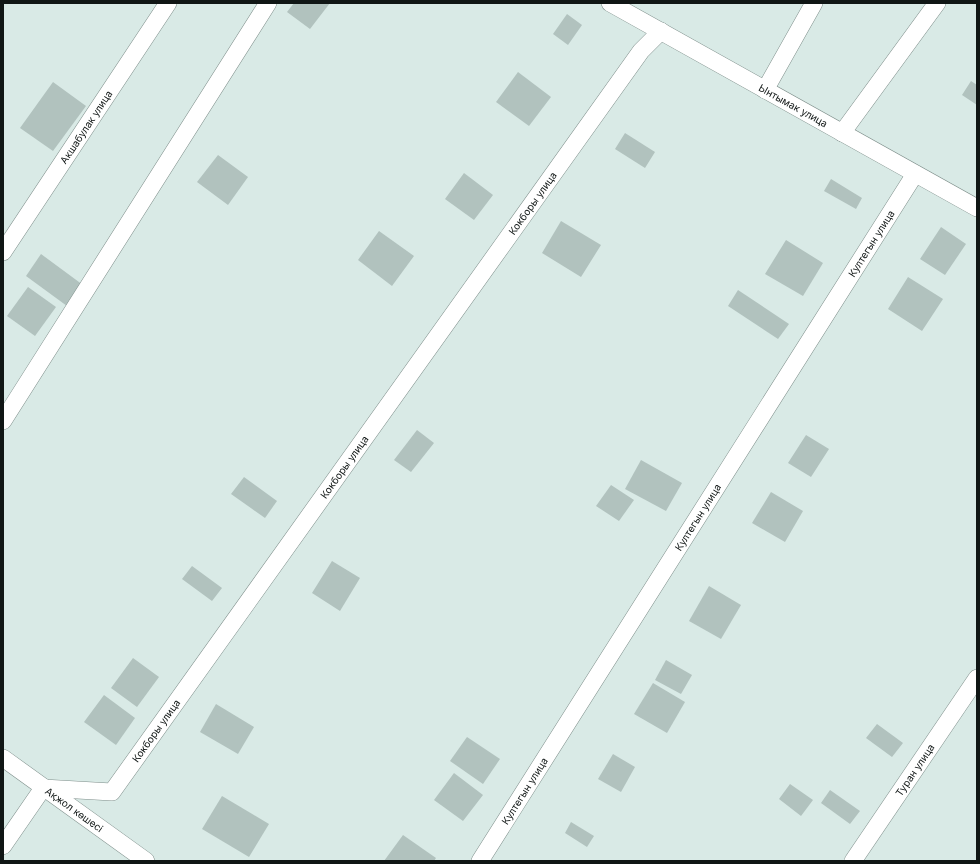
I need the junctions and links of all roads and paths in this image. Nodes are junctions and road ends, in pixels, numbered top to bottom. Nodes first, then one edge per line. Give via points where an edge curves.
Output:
1 (168, 3) edge
2 (268, 3) edge
3 (610, 3) edge
4 (814, 3) edge
5 (937, 3) edge
6 (661, 31) junction
7 (765, 90) junction
8 (842, 133) junction
9 (915, 174) junction
10 (977, 208) edge
11 (3, 252) edge
12 (3, 421) edge
13 (977, 678) edge
14 (3, 758) edge
15 (43, 788) junction
16 (3, 846) edge
17 (146, 861) edge
18 (480, 861) edge
19 (853, 861) edge

1 - 11 street, Акшабулак улица
2 - 12 street
3 - 6 street, Ынтымак улица
4 - 7 street
5 - 8 street
6 - 7 street, Ынтымак улица
6 - 15 street, Кокборы улица via 641,51 112,792
7 - 8 street, Ынтымак улица
8 - 9 street, Ынтымак улица
9 - 10 street, Ынтымак улица
9 - 18 street, Култегын улица
13 - 19 street, Туран улица
14 - 15 street, Ақжол көшесі
15 - 16 street
15 - 17 street, Ақжол көшесі

